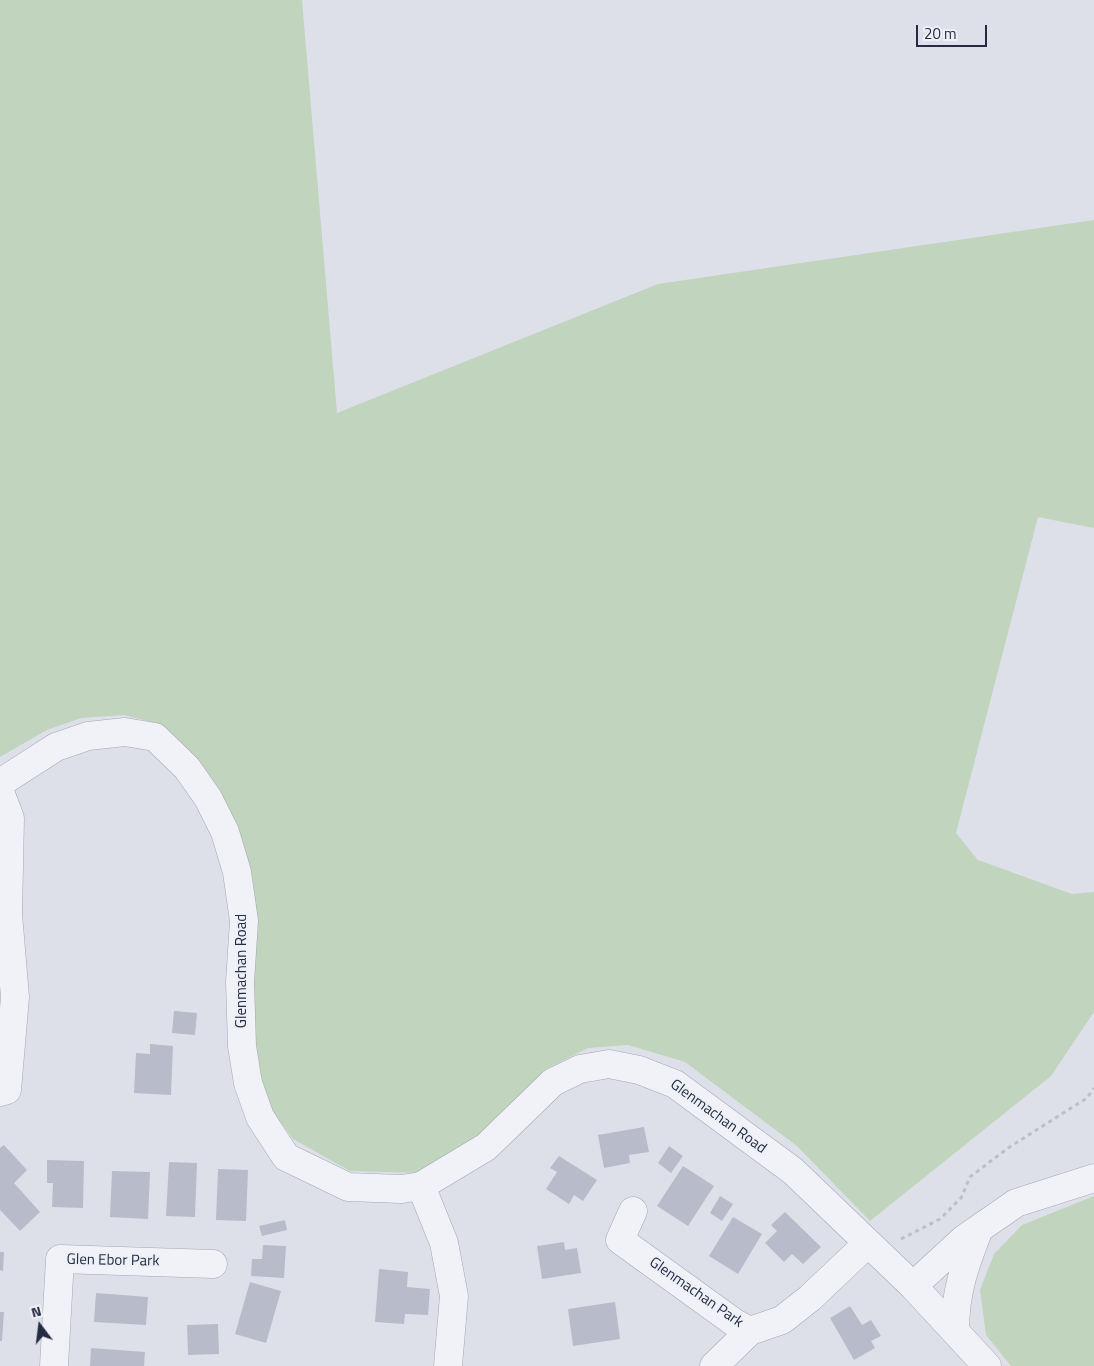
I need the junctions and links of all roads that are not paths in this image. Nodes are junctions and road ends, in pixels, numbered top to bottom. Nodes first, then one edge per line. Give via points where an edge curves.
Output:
1 (0, 783) edge
2 (0, 792) edge
3 (4, 914) edge
4 (0, 1092) edge
5 (1094, 1178) edge
6 (421, 1186) junction
7 (633, 1211) dead end
8 (980, 1228) junction
9 (875, 1250) junction
10 (213, 1264) dead end
11 (913, 1286) junction
12 (750, 1331) junction
13 (955, 1331) junction
14 (54, 1366) edge
15 (448, 1366) edge
16 (714, 1366) edge
17 (987, 1366) edge

1 - 6 street, Glenmachan Road via 56,747 88,736 125,732 154,737 188,768 225,832 237,872 244,921 240,982 242,1046 248,1083 260,1117 286,1156 348,1186 402,1189
2 - 3 street via 10,818
3 - 4 street via 15,997 7,1090
5 - 8 street via 1016,1203
6 - 9 street, Glenmachan Road via 486,1147 554,1082 580,1069 609,1064 640,1070 675,1084 793,1171
6 - 15 street via 444,1243 454,1296
7 - 12 street, Glenmachan Park via 620,1240
8 - 11 street
8 - 13 street via 962,1271
9 - 11 street, Glenmachan Road
9 - 12 street, Glenmachan Park via 782,1320
10 - 14 street, Glen Ebor Park via 60,1259
11 - 13 street, Glenmachan Road
12 - 16 street
13 - 17 street, Glenmachan Road

